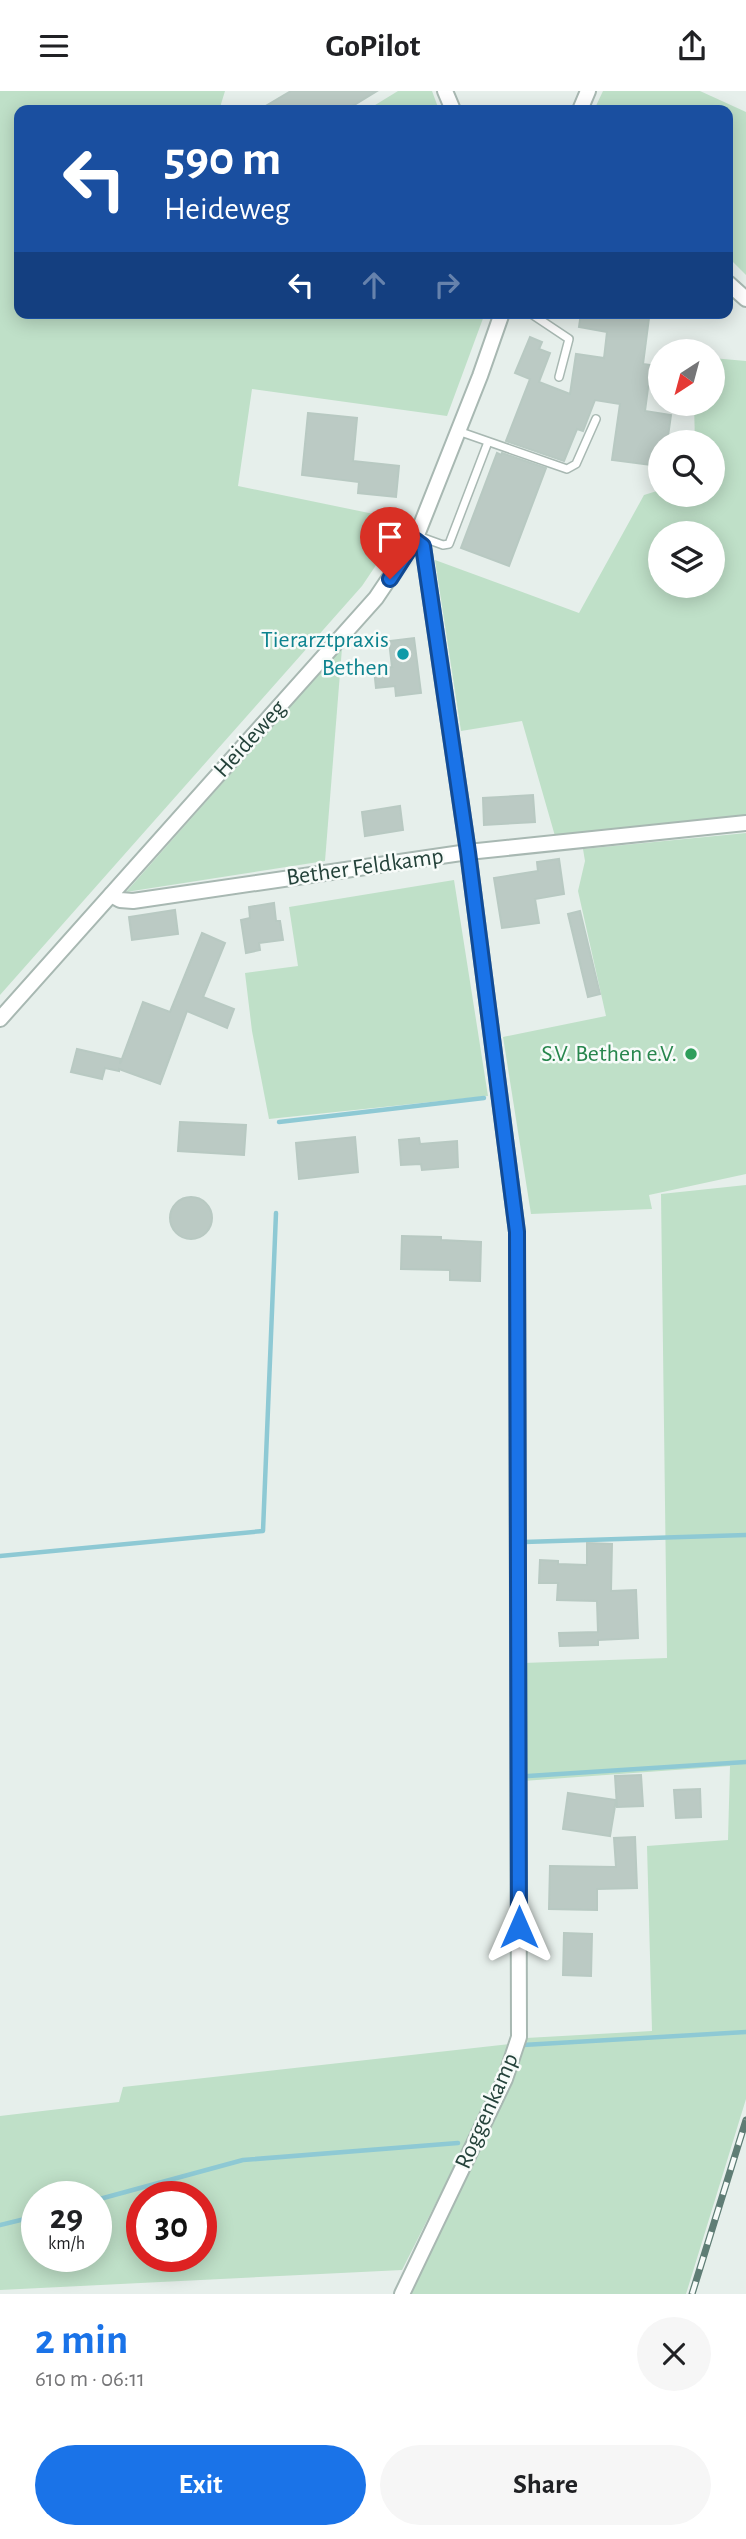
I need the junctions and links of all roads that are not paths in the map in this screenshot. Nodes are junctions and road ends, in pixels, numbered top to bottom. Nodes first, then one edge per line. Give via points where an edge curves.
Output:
1 (500, 319) edge
2 (539, 319) edge
3 (559, 377) dead end
4 (596, 419) dead end
5 (458, 431) junction
6 (488, 442) junction
7 (416, 538) junction
8 (746, 823) edge
9 (468, 852) junction
10 (111, 895) junction
11 (0, 1019) edge
12 (402, 2294) edge

1 - 5 street, Heideweg
2 - 3 lane via 569,339
4 - 6 lane via 572,468
5 - 6 lane
5 - 7 street, Heideweg
6 - 7 lane via 449,544
7 - 9 street, Roggenkamp via 423,546
7 - 10 street, Heideweg via 376,598
8 - 9 street, Bether Feldkamp
9 - 10 street, Bether Feldkamp via 133,901
9 - 12 street, Roggenkamp via 517,1232 519,2037 505,2079
10 - 11 street, Heideweg

